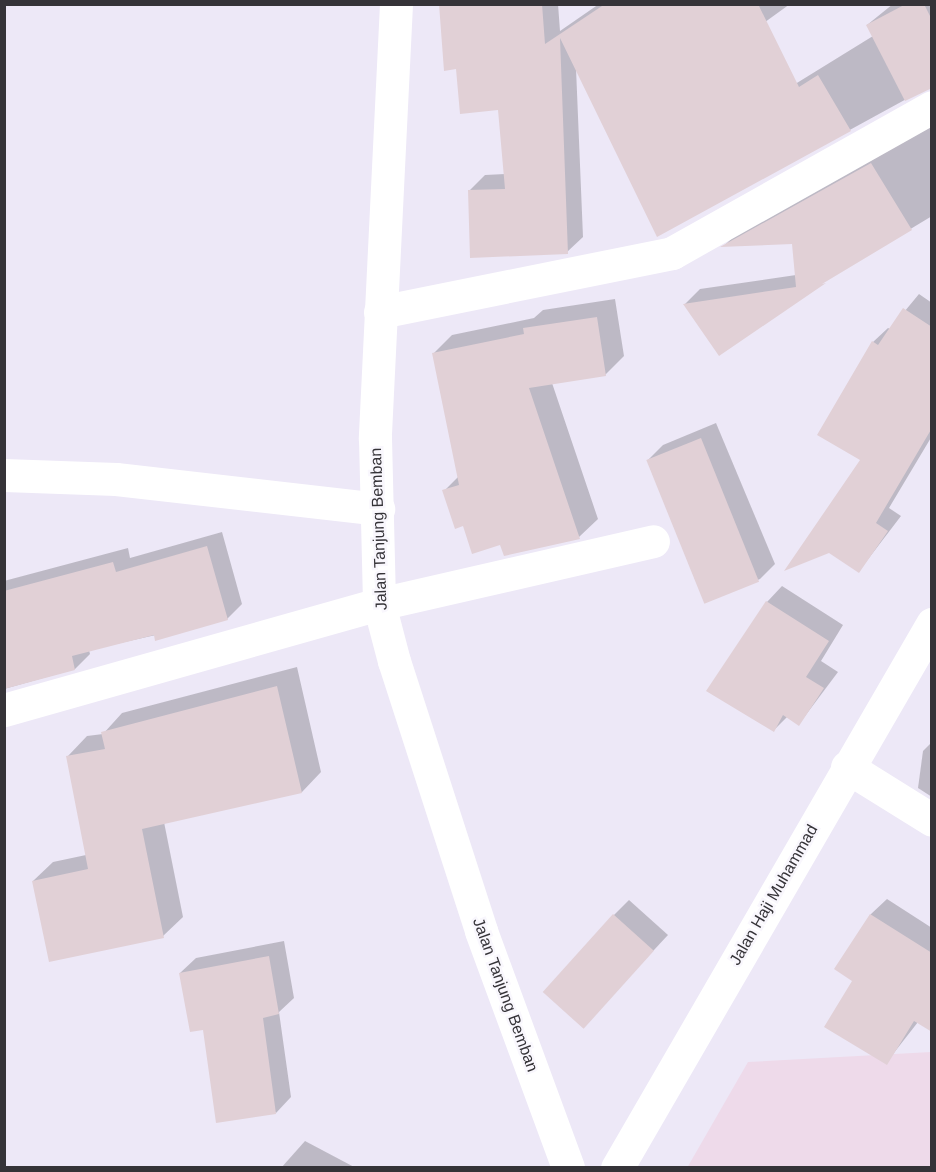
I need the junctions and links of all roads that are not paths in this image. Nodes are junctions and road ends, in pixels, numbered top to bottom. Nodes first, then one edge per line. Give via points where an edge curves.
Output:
1 (396, 4) edge
2 (932, 107) edge
3 (380, 312) junction
4 (4, 475) edge
5 (378, 509) junction
6 (653, 541) dead end
7 (379, 604) junction
8 (932, 624) edge
9 (4, 710) edge
10 (847, 767) junction
11 (932, 820) edge
12 (568, 1167) edge
13 (617, 1167) edge

1 - 3 street, Jalan Tanjung Bemban
2 - 3 street via 672,253
3 - 5 street, Jalan Tanjung Bemban via 375,438
4 - 5 street via 116,479
5 - 7 street, Jalan Tanjung Bemban
6 - 7 street
7 - 9 street
7 - 12 street, Jalan Tanjung Bemban via 481,931
8 - 10 street, Jalan Haji Muhammad
10 - 11 street
10 - 13 street, Jalan Haji Muhammad

